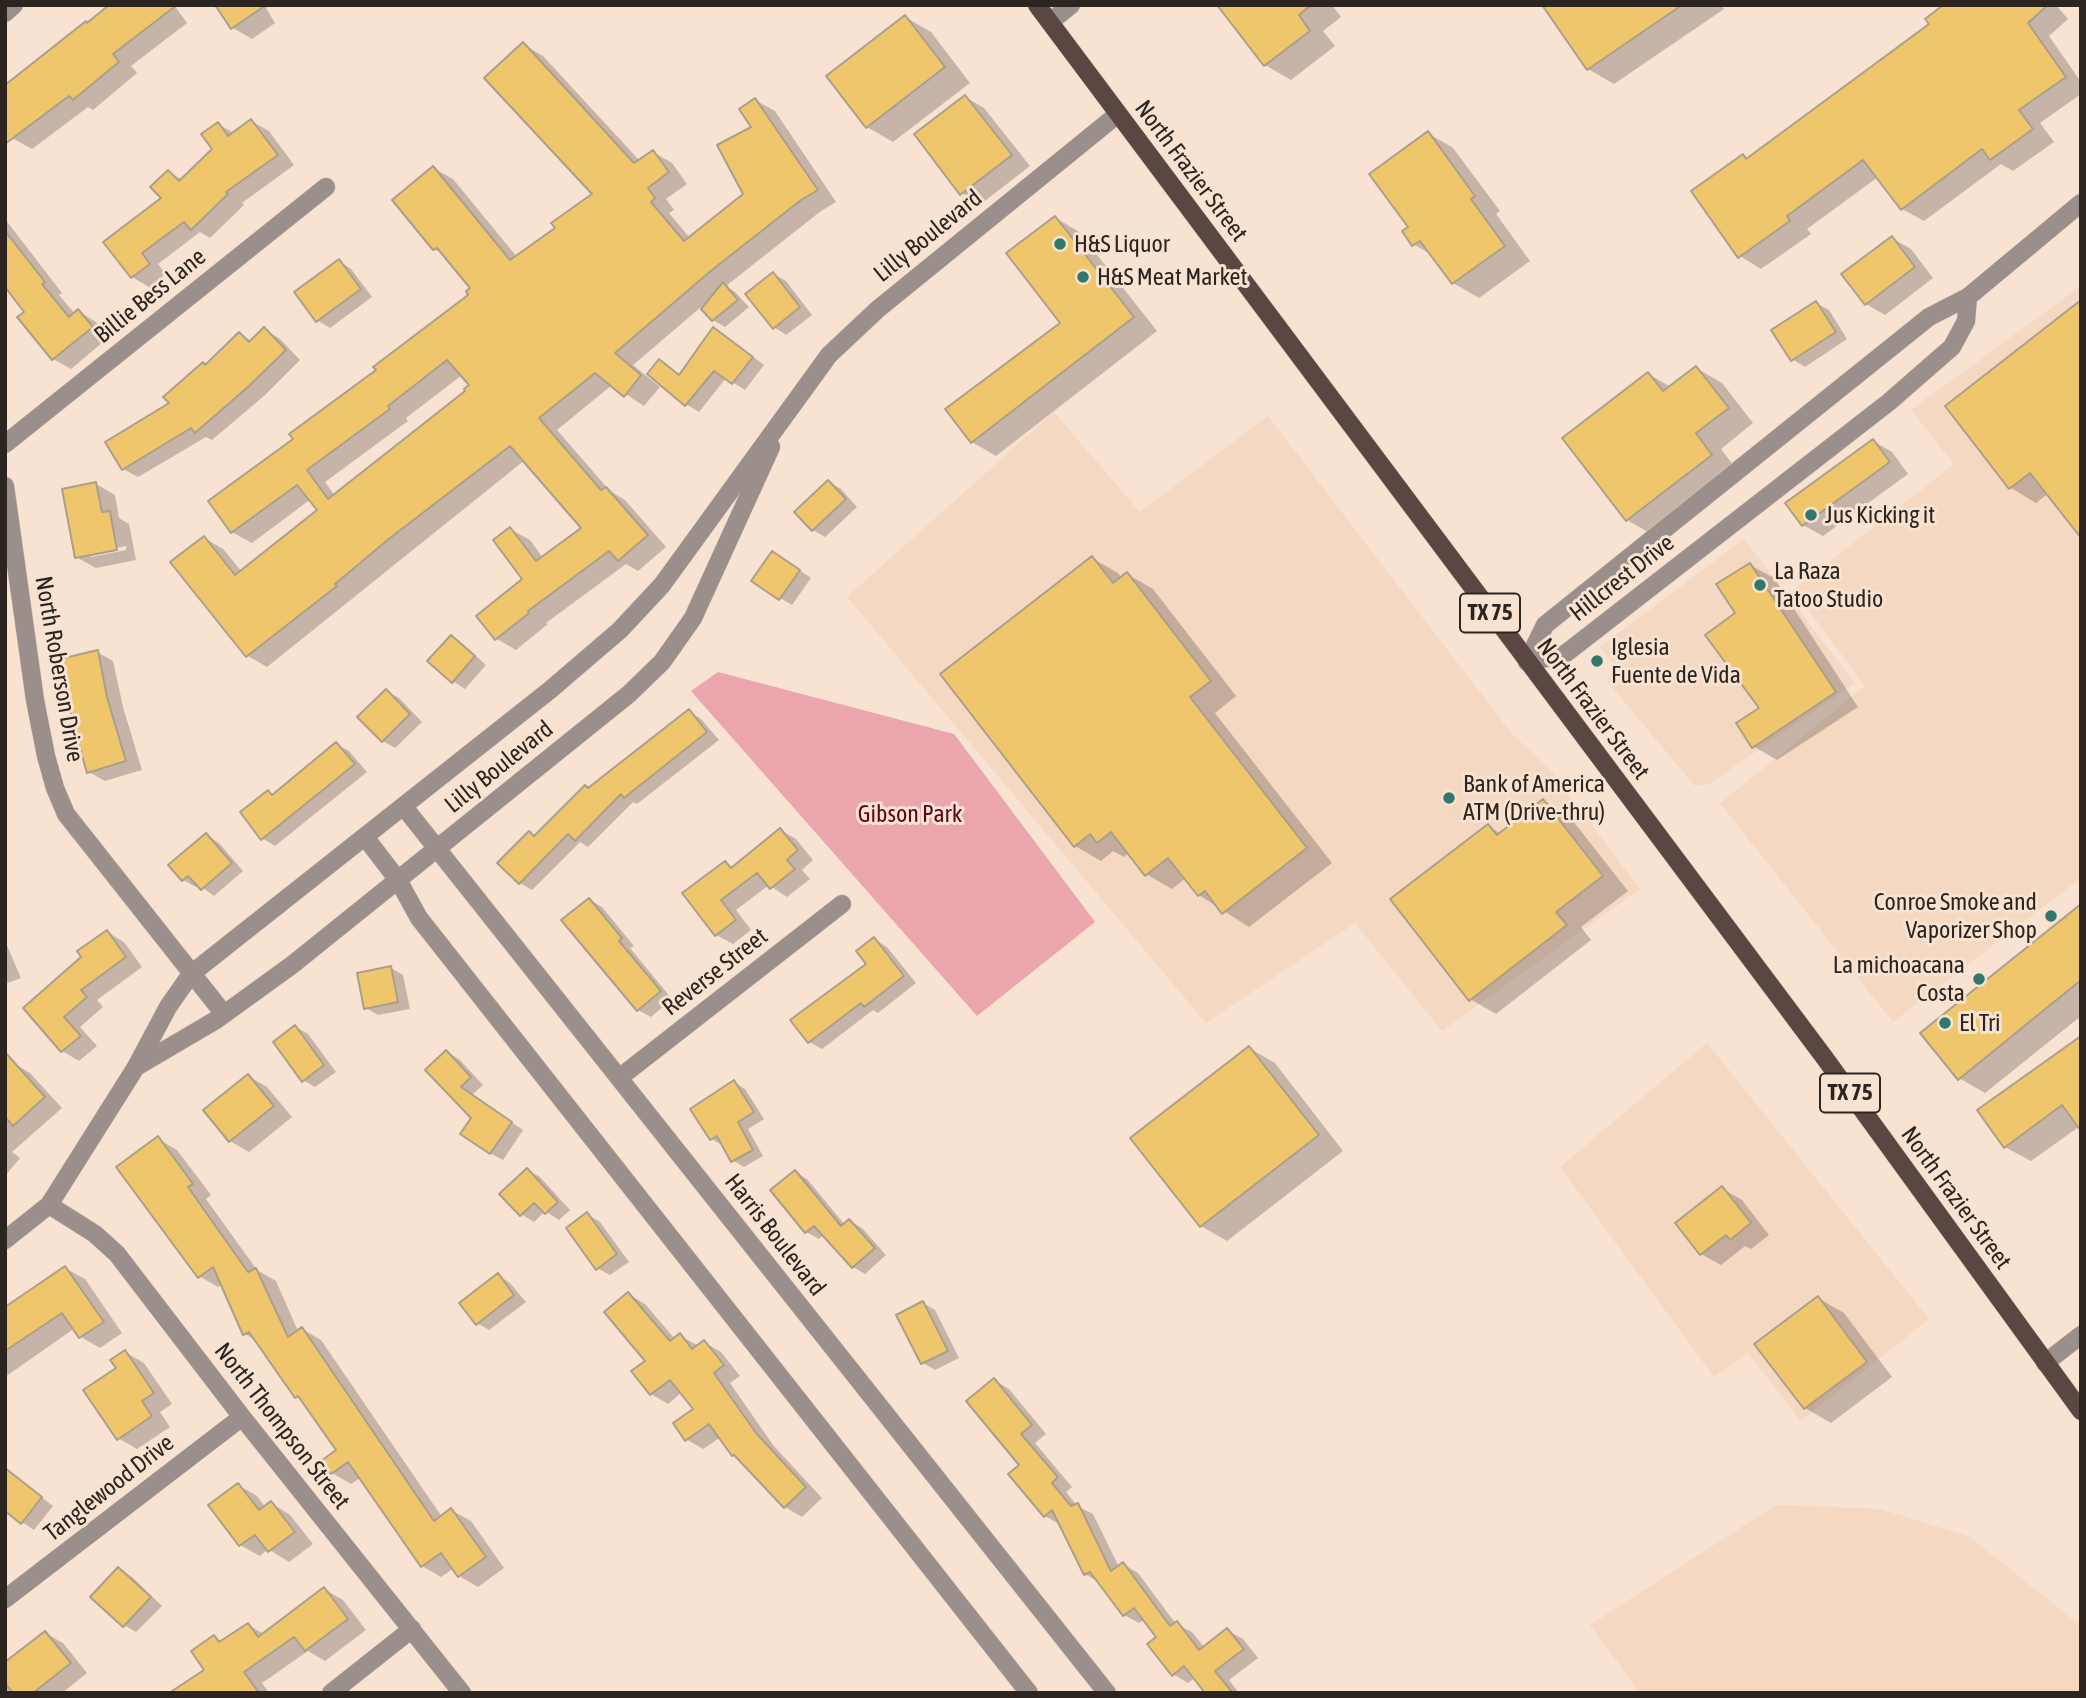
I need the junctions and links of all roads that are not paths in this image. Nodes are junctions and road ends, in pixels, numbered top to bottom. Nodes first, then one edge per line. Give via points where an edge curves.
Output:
1 (14, 5) edge
2 (1037, 5) edge
3 (1071, 5) edge
4 (5, 13) edge
5 (1050, 22) junction
6 (1118, 114) junction
7 (326, 187) dead end
8 (2081, 203) edge
9 (1968, 297) junction
10 (787, 413) junction
11 (5, 444) edge
12 (5, 486) edge
13 (1527, 663) junction
14 (404, 807) junction
15 (365, 837) junction
16 (437, 849) junction
17 (398, 880) junction
18 (842, 904) dead end
19 (191, 974) junction
20 (224, 1014) junction
21 (136, 1067) junction
22 (619, 1079) junction
23 (49, 1205) junction
24 (5, 1240) edge
25 (2081, 1335) edge
26 (2045, 1363) junction
27 (2081, 1411) edge
28 (242, 1417) junction
29 (5, 1599) edge
30 (412, 1629) junction
31 (331, 1693) edge
32 (462, 1693) edge
33 (1029, 1693) edge
34 (1107, 1693) edge

1 - 4 street
2 - 5 main road, North Frazier Street / TX 75
3 - 5 street
5 - 6 main road, North Frazier Street / TX 75
6 - 10 street, Lilly Boulevard via 878,309 829,355
6 - 13 main road, North Frazier Street / TX 75
7 - 11 street, Billie Bess Lane
8 - 9 street, Hillcrest Drive
9 - 13 street, Hillcrest Drive via 1929,317 1545,625
9 - 13 street, Hillcrest Drive via 1966,321 1952,347 1889,402 1565,654
10 - 14 street, Lilly Boulevard via 662,585 620,630
10 - 16 street, Lilly Boulevard via 693,618 662,662 629,694
12 - 19 street, North Roberson Drive via 35,701 55,788 81,836
13 - 26 main road, North Frazier Street / TX 75 via 1824,1057
14 - 15 street, Lilly Boulevard
14 - 16 street, Harris Boulevard
15 - 17 street
15 - 19 street, Lilly Boulevard
16 - 17 street, Lilly Boulevard
16 - 22 street, Harris Boulevard
17 - 20 street, Lilly Boulevard
17 - 33 street via 419,918
18 - 22 street, Reverse Street
19 - 20 street, North Roberson Drive
19 - 21 street, Lilly Boulevard
20 - 21 street, Lilly Boulevard
21 - 23 street, Lilly Boulevard
22 - 34 street, Harris Boulevard
23 - 24 street, Lilly Boulevard
23 - 28 street, North Thompson Street via 117,1254
25 - 26 street
26 - 27 main road, North Frazier Street / TX 75
28 - 29 street, Tanglewood Drive
28 - 30 street, North Thompson Street
30 - 31 street
30 - 32 street, North Thompson Street

